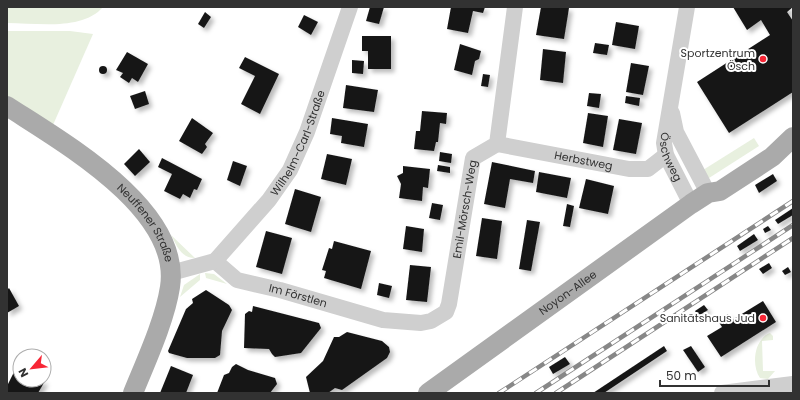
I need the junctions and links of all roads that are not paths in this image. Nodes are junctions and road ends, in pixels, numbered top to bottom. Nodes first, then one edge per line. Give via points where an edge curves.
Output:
1 (350, 7) edge
2 (515, 7) edge
3 (687, 7) edge
4 (7, 106) edge
5 (671, 108) junction
6 (793, 137) edge
7 (497, 144) junction
8 (666, 155) junction
9 (708, 193) junction
10 (691, 204) junction
11 (215, 261) junction
12 (171, 273) junction
13 (431, 322) joint
14 (793, 384) edge
15 (133, 393) edge
16 (428, 393) edge
17 (722, 393) edge

1 - 11 street, Wilhelm-Carl-Straße via 307,132 290,170 269,200
2 - 7 street
3 - 5 street, Öschweg
4 - 12 main road, Neuffener Straße via 80,154 130,196 161,236
5 - 8 street, Öschweg via 664,143
5 - 9 street, Öschweg via 676,132
6 - 9 main road, Noyon-Allee via 772,157 720,191
7 - 8 street, Herbstweg via 629,169 648,169
7 - 13 street, Emil-Mörsch-Weg via 473,158 449,304 446,312
8 - 10 street, Öschweg
9 - 10 main road, Noyon-Allee
10 - 16 main road, Noyon-Allee
11 - 12 street
11 - 13 street, Im Förstlen via 237,280 383,320
12 - 15 main road, Neuffener Straße via 161,319
14 - 17 street

